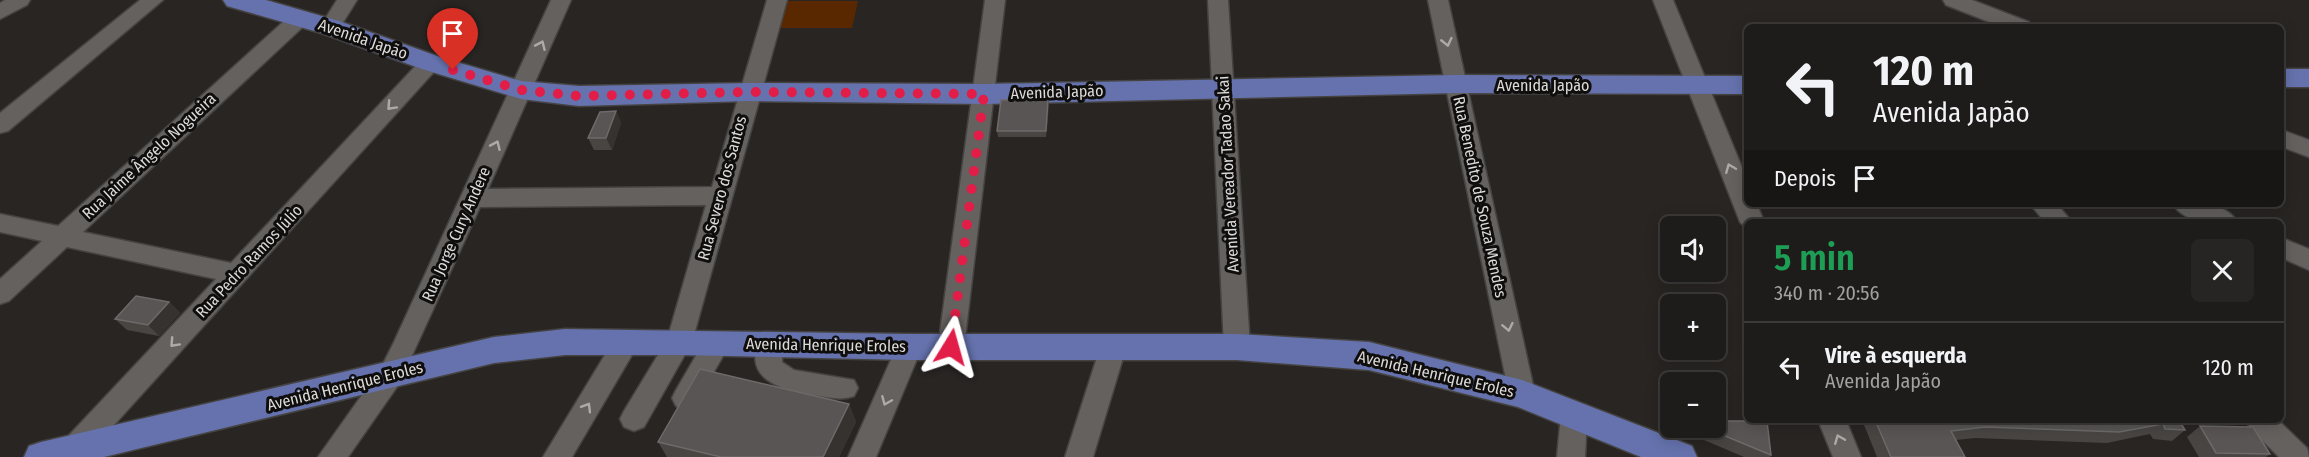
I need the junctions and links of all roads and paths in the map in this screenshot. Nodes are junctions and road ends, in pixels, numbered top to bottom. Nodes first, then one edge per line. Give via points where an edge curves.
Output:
1 (20, 0) edge
2 (153, 0) edge
3 (236, 0) edge
4 (347, 0) edge
5 (561, 0) edge
6 (777, 0) edge
7 (995, 0) edge
8 (1218, 0) edge
9 (1438, 0) edge
10 (1663, 0) edge
11 (1953, 0) edge
12 (0, 12) edge
13 (300, 18) junction
14 (2014, 24) edge
15 (330, 27) junction
16 (431, 63) junction
17 (2284, 78) edge
18 (2309, 78) edge
19 (1457, 84) junction
20 (1697, 85) junction
21 (1744, 85) edge
22 (1224, 87) junction
23 (521, 90) junction
24 (749, 92) junction
25 (984, 94) junction
26 (0, 126) edge
27 (2284, 139) edge
28 (2309, 149) edge
29 (720, 196) junction
30 (471, 198) junction
31 (1744, 202) edge
32 (2045, 207) edge
33 (2192, 207) edge
34 (2057, 219) edge
35 (2218, 219) edge
36 (0, 223) edge
37 (63, 235) junction
38 (2284, 249) edge
39 (2309, 260) edge
40 (238, 274) junction
41 (0, 294) edge
42 (679, 342) junction
43 (626, 343) junction
44 (717, 343) junction
45 (770, 344) junction
46 (909, 347) junction
47 (951, 347) junction
48 (1237, 347) junction
49 (1113, 348) junction
50 (390, 376) junction
51 (845, 388) dead end
52 (1522, 394) junction
53 (1574, 415) junction
54 (634, 419) dead end
55 (1833, 423) edge
56 (2263, 423) edge
57 (671, 424) edge
58 (70, 454) edge
59 (41, 457) edge
60 (332, 457) edge
61 (557, 457) edge
62 (862, 457) edge
63 (1079, 457) edge
64 (1571, 457) edge
65 (1680, 457) edge
66 (1847, 457) edge
67 (2297, 457) edge

1 - 12 street
2 - 26 street
3 - 13 main road, Avenida Japão
4 - 15 street
23 -> 5 street, Rua Jorge Cury Andere
6 - 24 street, Rua Severo dos Santos
7 - 25 street
8 - 22 street, Avenida Vereador Tadao Sakai
9 -> 19 street, Rua Benedito de Souza Mendes
10 - 20 street
11 - 14 street
13 - 15 main road, Avenida Japão
13 - 37 street, Rua Jaime Ângelo Nogueira
15 - 16 main road, Avenida Japão
16 - 23 main road, Avenida Japão
16 -> 40 street, Rua Pedro Ramos Júlio
17 - 18 main road
19 - 20 main road, Avenida Japão
19 - 22 main road, Avenida Japão
19 -> 52 street, Rua Benedito de Souza Mendes
20 - 21 main road, Avenida Japão
31 -> 20 street
22 - 25 main road, Avenida Japão
22 - 48 street, Avenida Vereador Tadao Sakai
23 - 24 main road, Avenida Japão via 579,96
30 -> 23 street, Rua Jorge Cury Andere
24 - 25 main road, Avenida Japão
24 - 29 street, Rua Severo dos Santos
25 - 47 street
27 - 28 street
29 - 30 street
29 - 42 street, Rua Severo dos Santos
30 - 50 street, Rua Jorge Cury Andere
32 - 34 street
33 - 35 street
36 - 37 street
37 - 40 street
37 - 41 street, Rua Jaime Ângelo Nogueira
38 - 39 street
40 -> 58 street, Rua Pedro Ramos Júlio
42 - 43 main road, Avenida Henrique Eroles
42 - 44 main road, Avenida Henrique Eroles
42 - 54 street, Rua Severo dos Santos
43 - 50 main road, Avenida Henrique Eroles via 565,342 494,350
61 -> 43 street
44 - 45 main road, Avenida Henrique Eroles
44 - 57 street
45 - 46 main road, Avenida Henrique Eroles
45 - 51 street via 769,367 789,380
46 - 47 main road, Avenida Henrique Eroles
46 -> 62 street
47 - 49 main road, Avenida Henrique Eroles
48 - 49 main road, Avenida Henrique Eroles
48 - 52 main road, Avenida Henrique Eroles via 1369,356
49 - 63 street
50 - 58 main road, Avenida Henrique Eroles
50 - 60 street, Rua Jorge Cury Andere
52 - 53 main road, Avenida Henrique Eroles
53 - 64 street
53 - 65 main road, Avenida Henrique Eroles
66 -> 55 street
56 - 67 street
58 - 59 main road, Avenida Henrique Eroles

